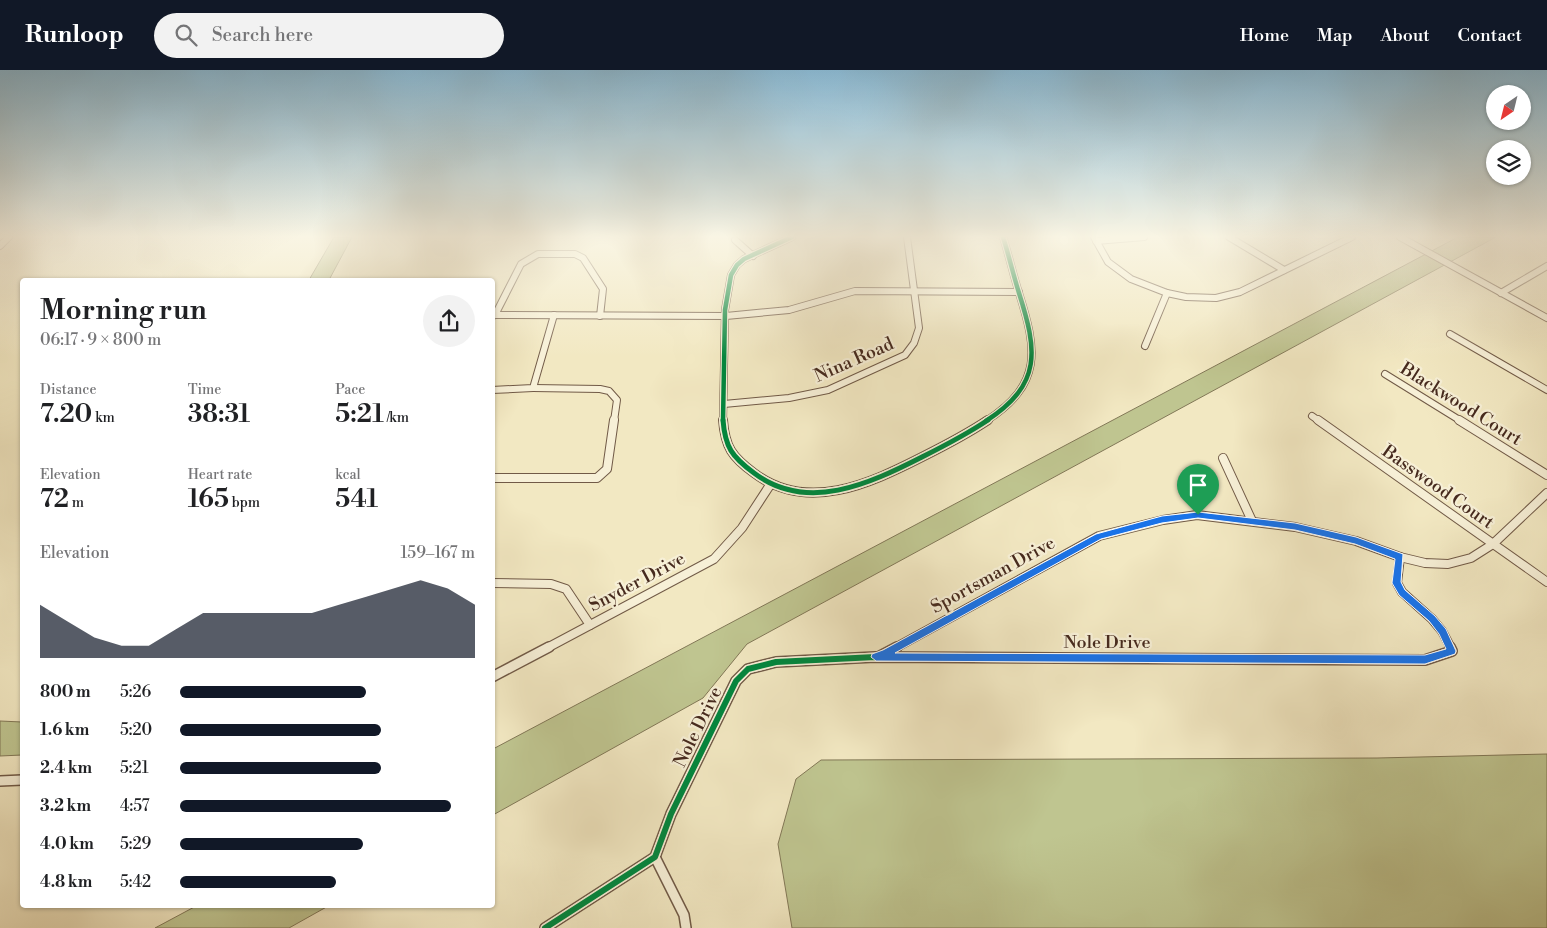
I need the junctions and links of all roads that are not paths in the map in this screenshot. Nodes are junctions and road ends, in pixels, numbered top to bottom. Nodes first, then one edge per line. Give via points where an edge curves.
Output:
1 (514, 277) edge
2 (595, 277) edge
3 (730, 277) edge
4 (912, 277) edge
5 (1015, 277) edge
6 (1129, 277) edge
7 (1270, 277) edge
8 (1472, 277) edge
9 (1528, 277) edge
10 (914, 291) junction
11 (1019, 292) junction
12 (1167, 293) junction
13 (1501, 293) junction
14 (495, 313) edge
15 (495, 315) edge
16 (554, 315) junction
17 (600, 316) junction
18 (726, 316) junction
19 (1547, 318) edge
20 (1450, 334) dead end
21 (1145, 346) dead end
22 (1385, 374) dead end
23 (532, 388) junction
24 (495, 390) edge
25 (1547, 390) edge
26 (724, 404) junction
27 (1312, 416) dead end
28 (1223, 458) dead end
29 (1547, 475) edge
30 (495, 478) edge
31 (770, 485) junction
32 (1547, 493) edge
33 (1252, 520) junction
34 (1492, 544) junction
35 (1400, 557) junction
36 (1547, 582) edge
37 (495, 584) edge
38 (590, 625) junction
39 (876, 657) junction
40 (495, 675) edge
41 (20, 780) edge
42 (0, 781) edge
43 (655, 857) junction
44 (545, 928) edge
45 (686, 928) edge

1 - 14 street
2 - 17 street via 603,289
3 - 18 street
4 - 10 street, Nina Road
5 - 11 street
6 - 12 street
7 - 12 street via 1240,292 1216,298
8 - 13 street
9 - 13 street
10 - 11 street
10 - 18 street via 847,292 789,310
10 - 26 street, Nina Road via 918,338 905,355 814,394
11 - 31 street via 1028,319 1034,355 1022,387 1010,402 971,432 876,481 846,491 804,493
12 - 21 street
13 - 19 street
15 - 16 street
16 - 17 street
16 - 23 street
17 - 18 street
18 - 26 street
20 - 25 street
22 - 29 street, Blackwood Court
23 - 24 street
23 - 30 street via 600,389 618,400 607,469 597,478
26 - 31 street via 722,428 730,452
27 - 34 street, Basswood Court
28 - 33 street
31 - 38 street, Snyder Drive via 742,528 714,559
32 - 34 street, Sportsman Drive
33 - 35 street, Sportsman Drive via 1356,541
33 - 39 street, Sportsman Drive via 1198,515 1162,520 1099,536
34 - 35 street, Sportsman Drive via 1471,558 1448,564
34 - 36 street, Basswood Court
35 - 39 street, Nole Drive via 1397,583 1402,592 1432,618 1452,651 1425,660
37 - 38 street via 551,584 566,588
38 - 40 street, Snyder Drive
39 - 43 street, Nole Drive via 776,662 748,669 736,681 671,814
41 - 42 street
43 - 44 street
43 - 45 street via 684,916

